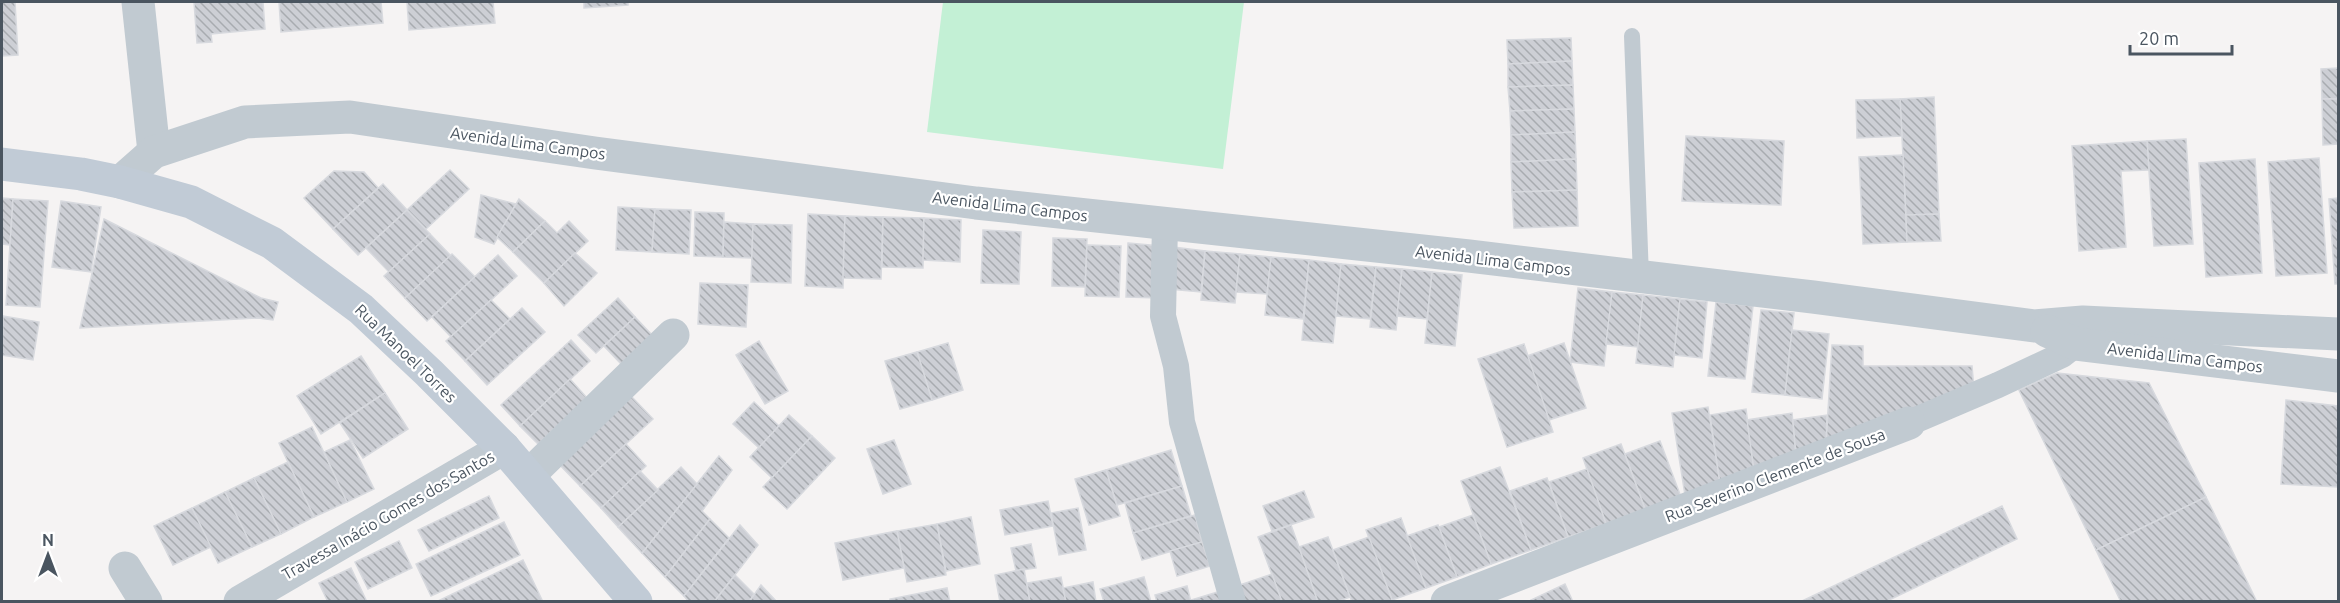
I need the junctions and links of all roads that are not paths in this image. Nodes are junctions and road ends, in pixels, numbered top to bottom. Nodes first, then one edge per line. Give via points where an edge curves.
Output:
1 (138, 2) edge
2 (1632, 36) dead end
3 (154, 152) junction
4 (2, 164) edge
5 (120, 182) junction
6 (1164, 225) junction
7 (1641, 277) junction
8 (2080, 333) junction
9 (2338, 334) edge
10 (673, 335) dead end
11 (2338, 376) edge
12 (1909, 423) joint
13 (504, 447) junction
14 (529, 475) junction
15 (125, 568) dead end
16 (1500, 593) edge
17 (146, 602) edge
18 (240, 602) edge
19 (636, 602) edge
20 (1233, 602) edge
21 (1448, 602) edge

1 - 3 street
2 - 7 lane
3 - 5 street, Avenida Lima Campos
3 - 6 street, Avenida Lima Campos via 245,122 350,117 595,153
4 - 5 main road
5 - 13 main road, Rua Manoel Torres via 191,202 272,243 361,309
6 - 7 street, Avenida Lima Campos
6 - 20 street via 1163,316 1176,366 1182,422
7 - 8 street, Avenida Lima Campos
8 - 9 street, Avenida Lima Campos
8 - 11 street, Avenida Lima Campos
8 - 12 street, Rua Severino Clemente de Sousa via 2062,354 2042,365
10 - 14 street
12 - 16 street, Rua Severino Clemente de Sousa
13 - 14 main road, Rua Manoel Torres
13 - 18 street, Travessa Inácio Gomes dos Santos
14 - 19 main road, Rua Manoel Torres
15 - 17 street
16 - 21 street, Rua Severino Clemente de Sousa

